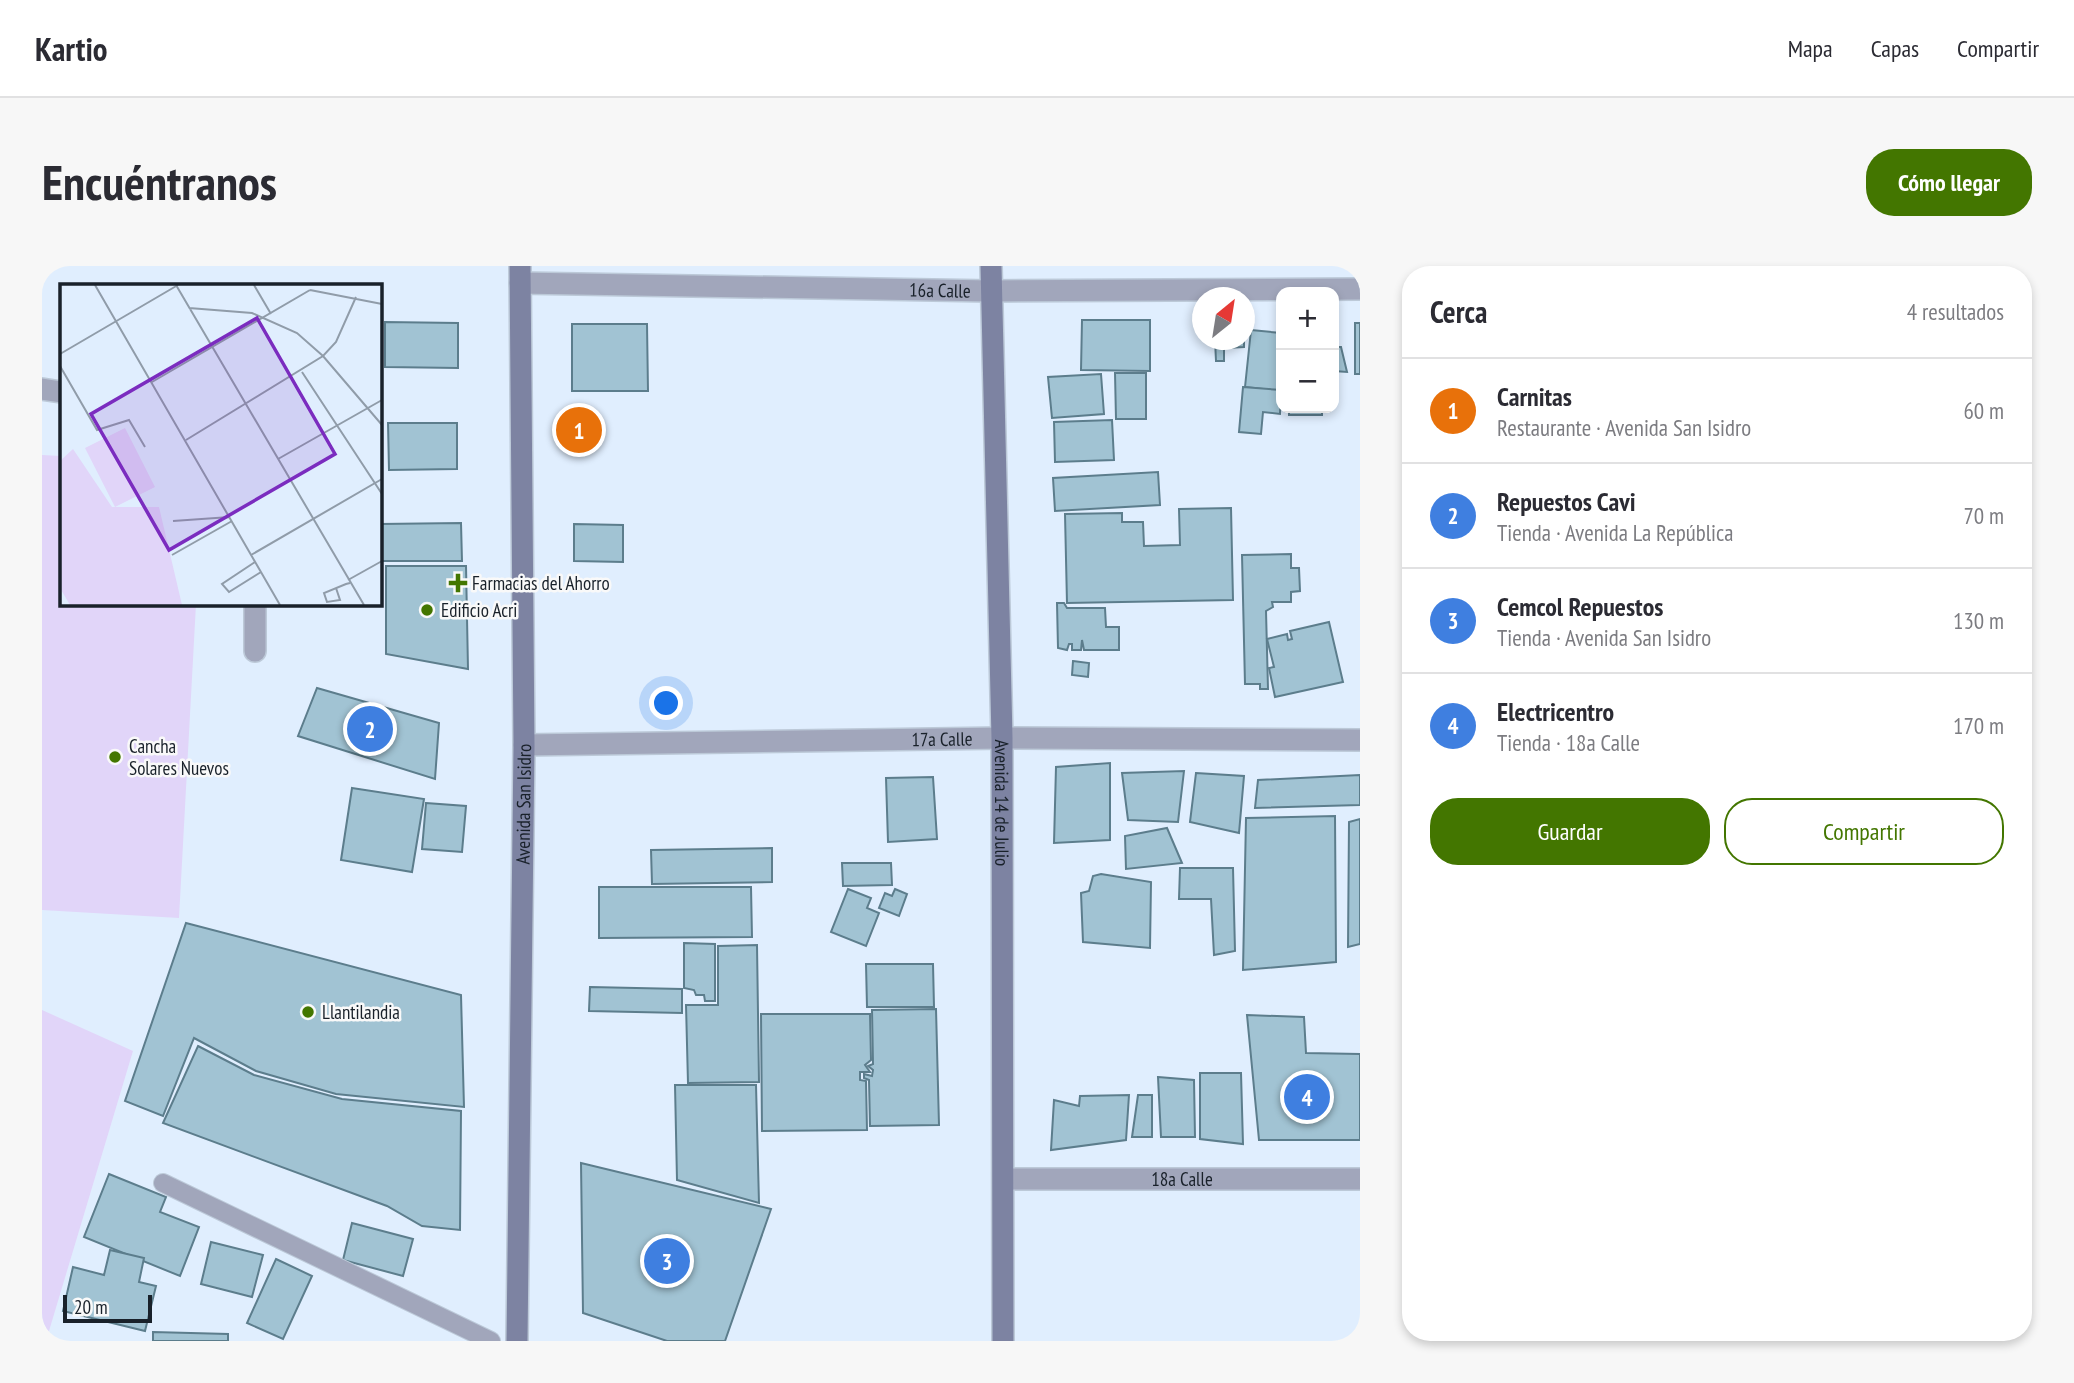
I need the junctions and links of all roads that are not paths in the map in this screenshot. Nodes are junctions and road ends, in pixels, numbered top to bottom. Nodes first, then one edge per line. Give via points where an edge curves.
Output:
1 (991, 266) edge
2 (520, 275) edge
3 (1360, 289) edge
4 (990, 291) junction
5 (42, 389) edge
6 (60, 392) edge
7 (255, 606) edge
8 (255, 651) dead end
9 (1002, 738) junction
10 (1360, 740) edge
11 (524, 745) junction
12 (1005, 1179) junction
13 (1360, 1179) edge
14 (163, 1183) dead end
15 (491, 1341) edge
16 (517, 1341) edge
17 (1003, 1341) edge

1 - 4 street, Avenida 14 de Julio
2 - 4 street, 16a Calle
2 - 11 street, Avenida San Isidro
3 - 4 street, 16a Calle
4 - 9 street, Avenida 14 de Julio
5 - 6 street
7 - 8 street
9 - 10 street, 17a Calle
9 - 11 street, 17a Calle
9 - 12 street, Avenida 14 de Julio
11 - 16 street, Avenida San Isidro
12 - 13 street, 18a Calle
12 - 17 street, Avenida 14 de Julio
14 - 15 lane

